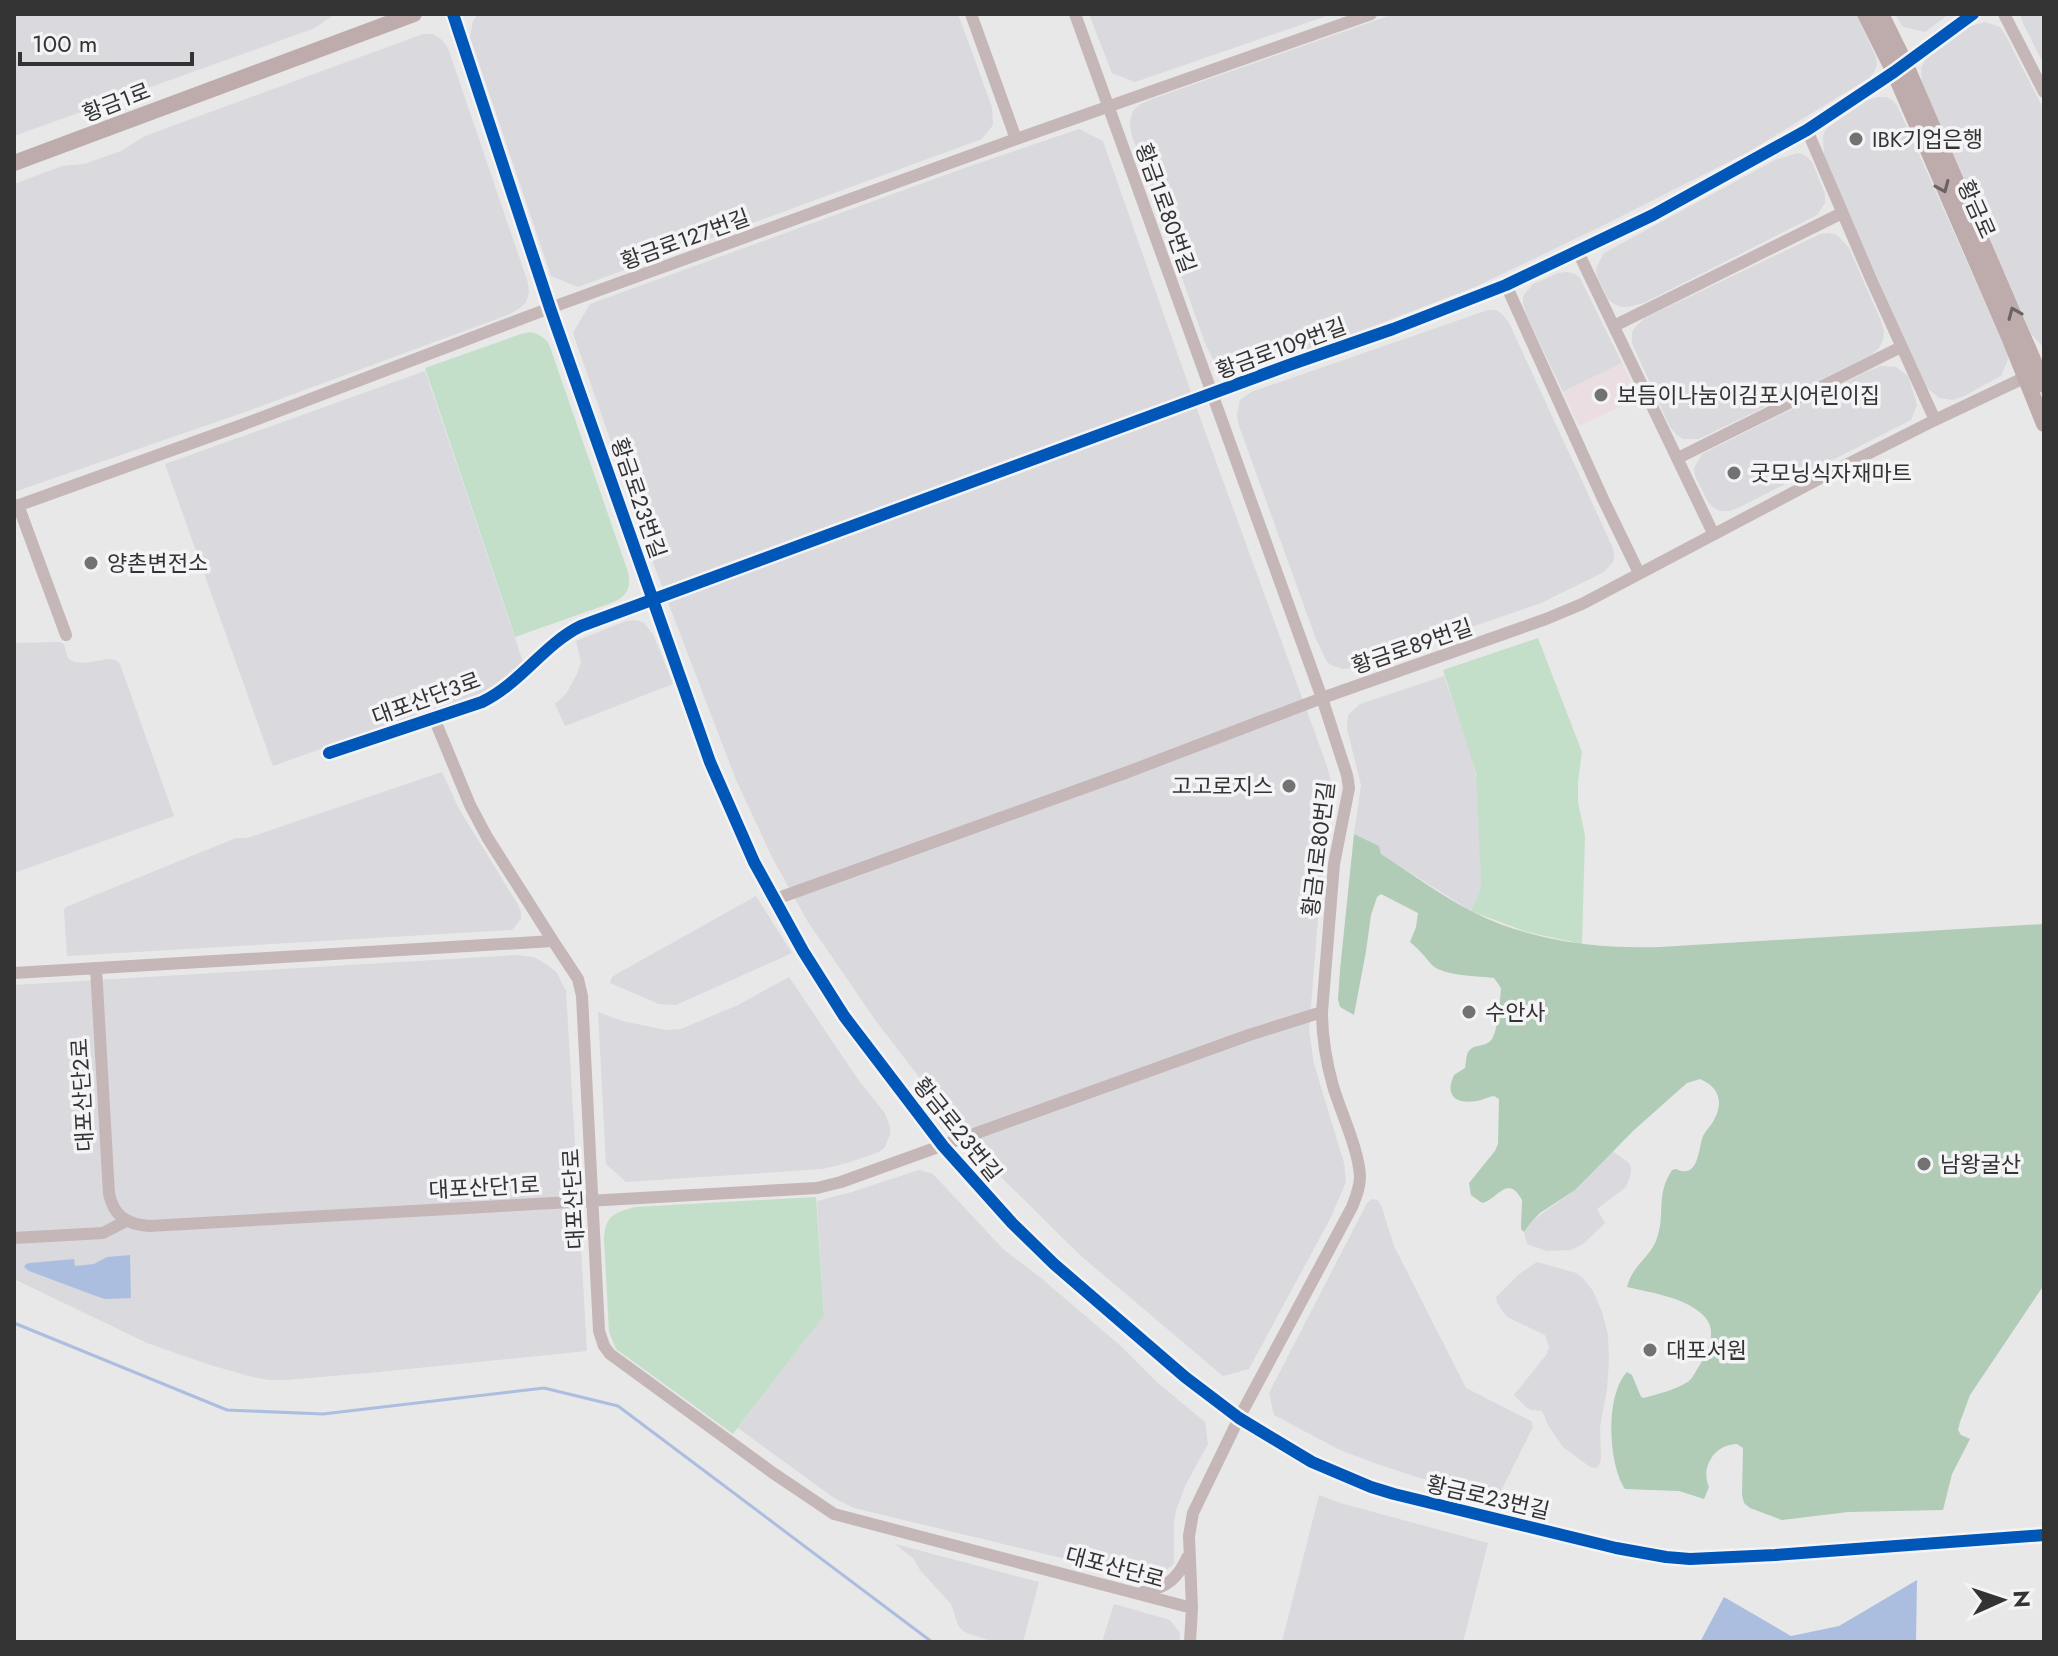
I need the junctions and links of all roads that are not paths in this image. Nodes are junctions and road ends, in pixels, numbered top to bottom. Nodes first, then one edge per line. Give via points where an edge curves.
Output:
1 (414, 14) edge
2 (453, 14) edge
3 (971, 14) edge
4 (1075, 14) edge
5 (1371, 14) edge
6 (1865, 14) edge
7 (1881, 14) edge
8 (1973, 14) edge
9 (2004, 14) edge
10 (1899, 67) junction
11 (2044, 92) edge
12 (1108, 107) junction
13 (1807, 130) junction
14 (1016, 139) junction
15 (14, 163) edge
16 (1842, 213) junction
17 (1578, 252) junction
18 (1506, 285) junction
19 (550, 308) junction
20 (1614, 326) junction
21 (1901, 347) junction
22 (2038, 375) edge
23 (1212, 394) junction
24 (1935, 420) junction
25 (2044, 424) edge
26 (1678, 458) junction
27 (16, 506) edge
28 (1713, 533) junction
29 (1639, 573) junction
30 (653, 600) junction
31 (66, 635) dead end
32 (1322, 698) junction
33 (434, 718) junction
34 (329, 753) dead end
35 (773, 900) junction
36 (553, 941) junction
37 (96, 968) junction
38 (14, 973) edge
39 (1322, 1012) junction
40 (943, 1146) junction
41 (593, 1201) junction
42 (122, 1219) junction
43 (14, 1238) edge
44 (1239, 1418) junction
45 (2044, 1535) edge
46 (1190, 1553) junction
47 (1136, 1593) junction
48 (1192, 1608) junction
49 (1190, 1642) edge

1 - 15 street, 황금1로
2 - 19 street, 황금로23번길
3 - 14 street
4 - 12 street, 황금1로80번길
5 - 12 street, 황금로127번길
6 - 10 street, 황금로
7 - 10 street, 황금로
8 - 10 street, 황금로109번길
9 - 11 street
10 - 13 street, 황금로109번길
10 - 22 street, 황금로
12 - 14 street, 황금로127번길
12 - 23 street, 황금1로80번길
13 - 16 street
13 - 17 street, 황금로109번길
14 - 19 street, 황금로127번길
16 - 20 street
16 - 21 street
17 - 18 street, 황금로109번길
17 - 20 street
18 - 23 street, 황금로109번길
18 - 29 street
19 - 27 street, 황금로127번길
19 - 30 street, 황금로23번길
20 - 26 street
21 - 24 street
21 - 26 street
22 - 24 street, 황금로89번길
22 - 25 street, 황금로
23 - 30 street, 황금로109번길
23 - 32 street, 황금1로80번길
24 - 28 street, 황금로89번길
26 - 28 street
27 - 31 street
28 - 29 street, 황금로89번길
29 - 32 street, 황금로89번길 via 1546,619
30 - 33 street, 대포산단3로 via 571,631 493,697
30 - 35 street, 황금로23번길 via 714,774
32 - 35 street, 황금로89번길
32 - 39 street, 황금1로80번길 via 1349,788 1334,864
33 - 34 street, 대포산단3로
33 - 36 street, 대포산단로 via 470,805
35 - 40 street, 황금로23번길 via 844,1016
36 - 37 street
36 - 41 street, 대포산단로 via 580,986
37 - 38 street
37 - 42 street, 대포산단2로 via 107,1179 111,1203
39 - 40 street, 황금로23번길
39 - 44 street, 황금1로80번길 via 1326,1058 1357,1159 1357,1194
40 - 41 street, 대포산단1로 via 817,1188
40 - 44 street, 황금로23번길 via 1054,1264
41 - 42 street, 대포산단1로 via 162,1226
41 - 47 street, 대포산단로 via 599,1331 604,1346 622,1364 826,1510
42 - 43 street via 103,1233
44 - 45 street, 황금로23번길 via 1312,1462 1371,1487 1666,1557 1719,1559
44 - 46 street, 황금1로80번길 via 1193,1513
46 - 47 street via 1172,1581
46 - 48 street, 황금1로80번길
47 - 48 street, 대포산단로
48 - 49 street, 황금1로80번길

